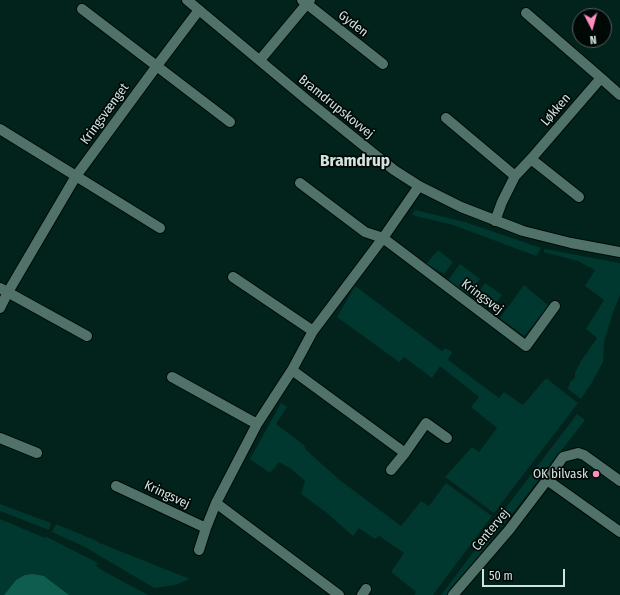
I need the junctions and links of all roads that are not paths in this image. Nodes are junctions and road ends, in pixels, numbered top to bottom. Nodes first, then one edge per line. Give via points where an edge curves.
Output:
1 (187, 0) edge
2 (306, 1) edge
3 (82, 9) dead end
4 (199, 10) junction
5 (526, 13) dead end
6 (260, 60) junction
7 (384, 64) dead end
8 (156, 66) junction
9 (601, 78) junction
10 (620, 95) edge
11 (446, 118) dead end
12 (230, 122) dead end
13 (0, 129) edge
14 (531, 159) junction
15 (76, 176) junction
16 (515, 176) junction
17 (300, 183) dead end
18 (419, 186) junction
19 (579, 197) dead end
20 (495, 221) junction
21 (160, 228) dead end
22 (383, 238) junction
23 (620, 252) edge
24 (233, 277) dead end
25 (4, 290) edge
26 (555, 306) dead end
27 (0, 308) edge
28 (313, 332) junction
29 (87, 336) dead end
30 (292, 370) junction
31 (172, 377) dead end
32 (257, 424) junction
33 (0, 438) edge
34 (447, 438) dead end
35 (404, 453) junction
36 (37, 454) dead end
37 (391, 470) dead end
38 (547, 480) junction
39 (620, 481) edge
40 (116, 486) dead end
41 (216, 503) junction
42 (206, 528) junction
43 (620, 532) edge
44 (198, 550) dead end
45 (339, 595) edge
46 (453, 595) edge

1 - 4 street, Bramdrupskovvej
2 - 6 street, Gyden
2 - 7 street, Gyden
3 - 8 street
4 - 6 street, Bramdrupskovvej
4 - 8 street, Kringsvænget
5 - 9 street
6 - 18 street, Bramdrupskovvej via 394,170
8 - 12 street
8 - 15 street, Kringsvænget
9 - 10 street
9 - 14 street, Løkken
11 - 16 street
13 - 15 street
14 - 16 street, Løkken
14 - 19 street
15 - 21 street
15 - 25 street, Kringsvænget
16 - 20 street, Løkken
17 - 22 street, Kringsvej via 365,232
18 - 20 street, Bramdrupskovvej
18 - 22 street
20 - 23 street, Bramdrupskovvej via 550,238
22 - 26 street, Kringsvej via 526,346
22 - 28 street
24 - 28 street
25 - 27 street, Kringsvænget
25 - 29 street
28 - 30 street
30 - 32 street
30 - 35 street
31 - 32 street
32 - 41 street
33 - 36 street
34 - 35 street via 426,423
35 - 37 street
38 - 39 street, Centervej via 563,457 578,452
38 - 43 street
38 - 46 street, Centervej via 509,530
40 - 42 street, Kringsvej
41 - 42 street
41 - 45 street
42 - 44 street

